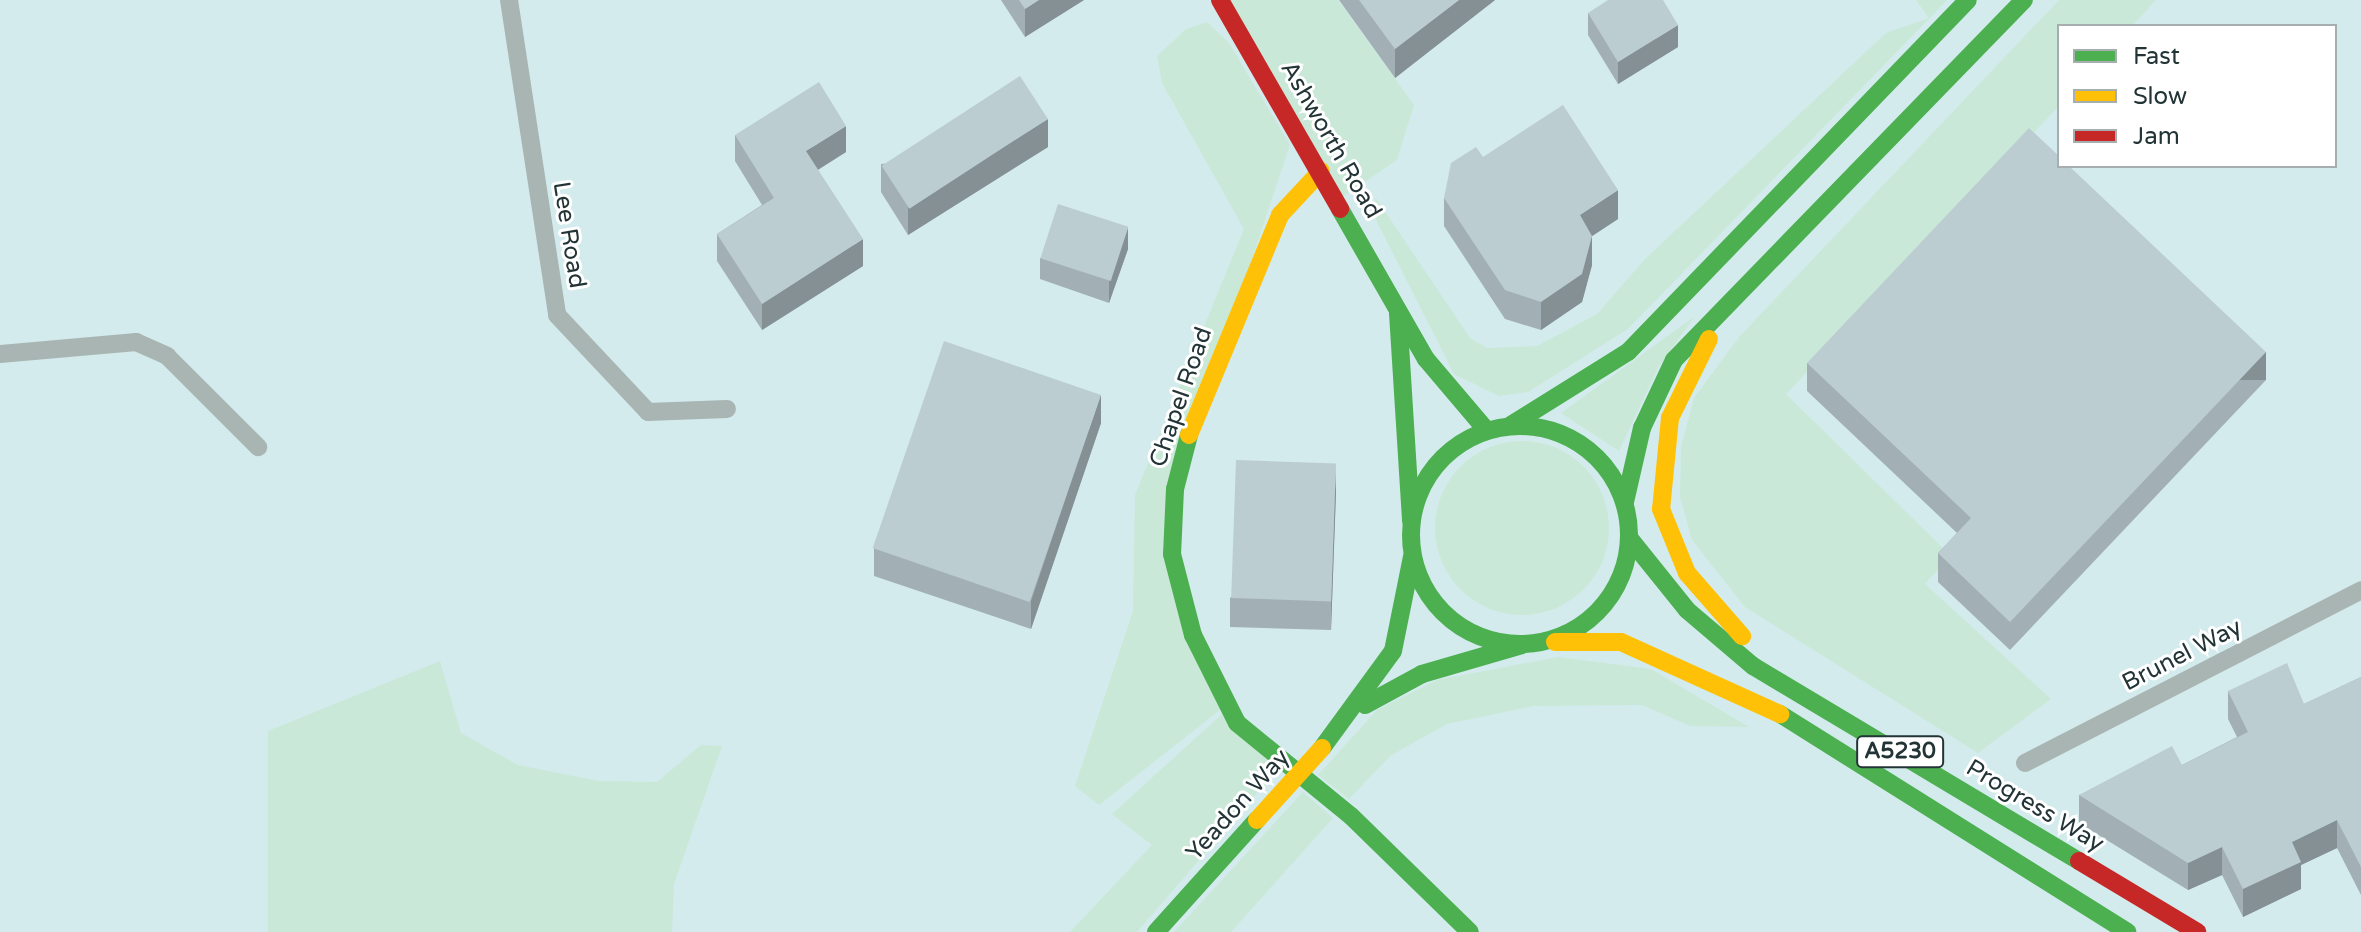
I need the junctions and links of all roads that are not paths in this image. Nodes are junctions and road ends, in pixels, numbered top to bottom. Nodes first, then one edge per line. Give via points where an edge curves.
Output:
1 (509, 0) edge
2 (1220, 0) edge
3 (1968, 0) edge
4 (2024, 0) edge
5 (1321, 171) junction
6 (1397, 305) junction
7 (1723, 314) junction
8 (0, 354) edge
9 (727, 409) dead end
10 (1511, 425) junction
11 (1487, 431) junction
12 (258, 447) dead end
13 (1625, 502) junction
14 (1411, 521) junction
15 (1630, 539) junction
16 (1412, 557) junction
17 (2361, 590) edge
18 (1543, 642) junction
19 (1522, 645) junction
20 (1790, 686) junction
21 (1356, 711) junction
22 (2025, 763) dead end
23 (1156, 932) edge
24 (1470, 932) edge
25 (2127, 932) edge
26 (2197, 932) edge

1 - 9 street, Lee Road via 557,315 648,412
2 - 5 main road, Ashworth Road
3 - 10 main road, A5230 via 1628,352
4 - 7 main road, A5230
5 - 6 main road, Ashworth Road
5 - 24 main road, Chapel Road via 1280,215 1188,437 1175,489 1172,554 1193,635 1237,723 1351,816
6 - 11 main road, Ashworth Road via 1426,359
6 - 14 main road, Ashworth Road
7 - 13 main road, A5230 via 1674,360 1662,382 1642,428
7 - 20 main road, A5230 via 1670,418 1661,509 1687,573
8 - 12 street via 136,342 167,356
10 - 11 main road, A5230
10 - 13 main road, A5230 via 1548,428 1582,443 1609,469
11 - 14 main road, A5230 via 1433,467
13 - 15 main road, A5230
14 - 16 main road, A5230
15 - 18 main road, A5230 via 1623,575 1604,606 1577,629
15 - 20 main road, Progress Way / A5230 via 1687,610 1753,666
16 - 19 main road, A5230 via 1426,592 1451,621 1485,639
16 - 21 main road, Yeadon Way via 1403,625
17 - 22 street, Brunel Way
18 - 19 main road, A5230
18 - 25 main road, A5230 via 1621,642 1772,709
19 - 21 main road, Yeadon Way via 1422,674
20 - 26 main road, Progress Way / A5230
21 - 23 main road, Yeadon Way, bridge

